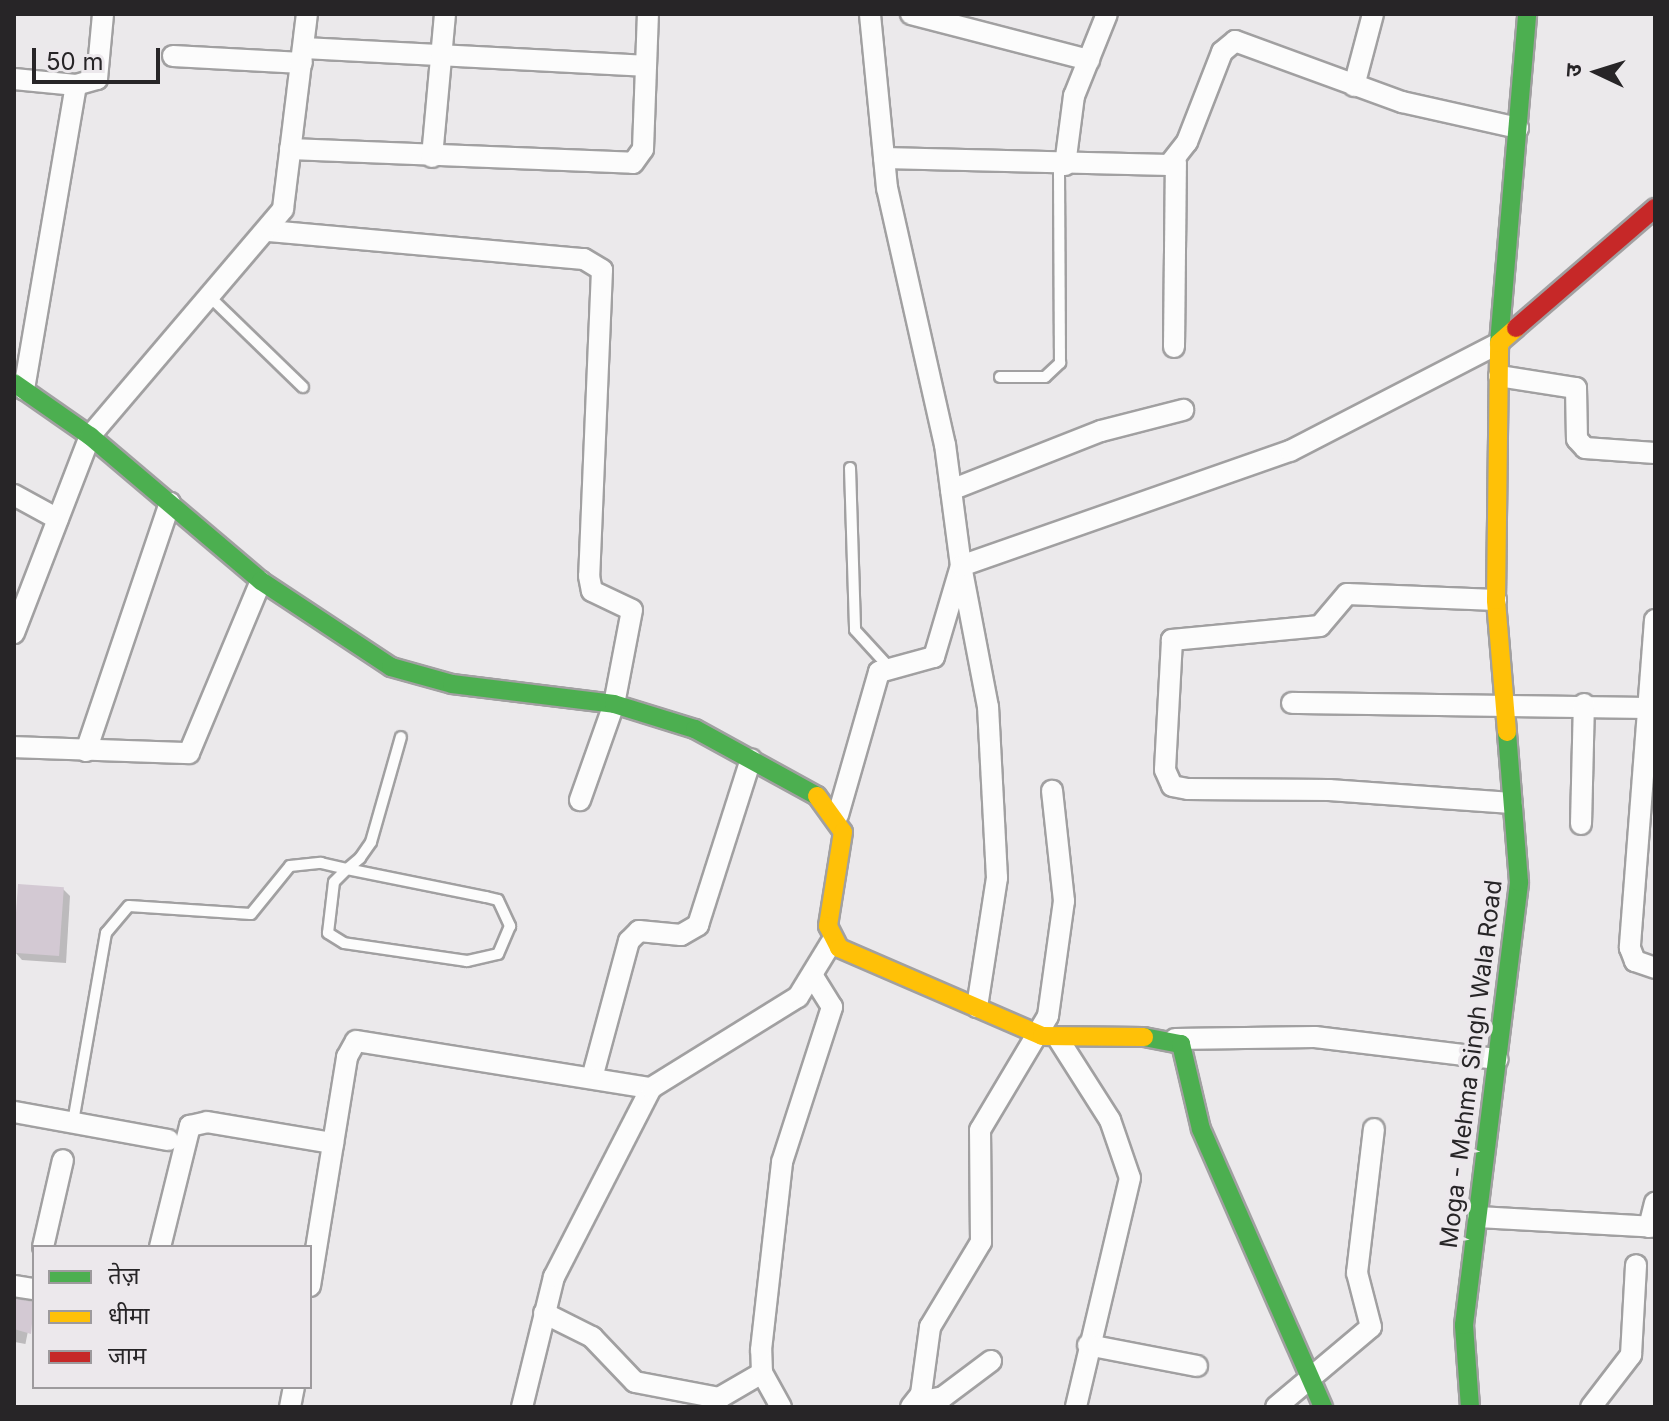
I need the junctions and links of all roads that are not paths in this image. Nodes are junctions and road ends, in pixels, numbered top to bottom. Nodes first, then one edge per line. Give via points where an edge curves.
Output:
1 (103, 14) edge
2 (307, 14) edge
3 (445, 14) edge
4 (648, 14) edge
5 (870, 14) edge
6 (911, 14) edge
7 (1107, 14) edge
8 (1373, 14) edge
9 (1527, 14) edge
10 (303, 55) junction
11 (173, 56) dead end
12 (441, 56) junction
13 (1089, 60) junction
14 (644, 66) junction
15 (14, 79) edge
16 (76, 85) junction
17 (1354, 86) junction
18 (1518, 128) junction
19 (290, 149) junction
20 (432, 157) junction
21 (884, 158) junction
22 (1176, 162) junction
23 (1062, 165) junction
24 (1655, 208) edge
25 (269, 231) junction
26 (211, 298) junction
27 (1499, 343) junction
28 (1174, 347) dead end
29 (1499, 376) junction
30 (1000, 377) dead end
31 (19, 387) edge
32 (303, 387) dead end
33 (1183, 410) dead end
34 (90, 436) junction
35 (1655, 453) edge
36 (850, 468) dead end
37 (951, 490) junction
38 (14, 495) edge
39 (170, 503) junction
40 (58, 519) junction
41 (961, 566) junction
42 (261, 581) junction
43 (1496, 600) junction
44 (18, 609) edge
45 (1655, 620) edge
46 (14, 633) edge
47 (887, 665) junction
48 (1503, 700) junction
49 (1292, 703) dead end
50 (614, 704) junction
51 (1584, 704) junction
52 (1651, 708) edge
53 (401, 737) dead end
54 (14, 747) edge
55 (86, 751) junction
56 (751, 759) junction
57 (1052, 791) dead end
58 (580, 800) dead end
59 (1512, 803) junction
60 (838, 815) junction
61 (1581, 824) dead end
62 (347, 869) junction
63 (831, 943) junction
64 (1655, 968) edge
65 (814, 978) junction
66 (977, 1007) junction
67 (1050, 1038) junction
68 (1175, 1039) junction
69 (1498, 1059) junction
70 (592, 1078) junction
71 (651, 1088) junction
72 (14, 1112) edge
73 (73, 1122) junction
74 (1374, 1129) dead end
75 (168, 1140) dead end
76 (333, 1143) junction
77 (63, 1160) dead end
78 (1655, 1203) edge
79 (1478, 1217) junction
80 (1652, 1227) edge
81 (43, 1245) edge
82 (160, 1245) edge
83 (1636, 1265) dead end
84 (312, 1274) edge
85 (544, 1313) junction
86 (1088, 1345) junction
87 (991, 1361) dead end
88 (1197, 1366) dead end
89 (762, 1373) junction
90 (1311, 1376) junction
91 (915, 1405) edge
92 (522, 1407) edge
93 (781, 1407) edge
94 (1076, 1407) edge
95 (1276, 1407) edge
96 (1323, 1407) edge
97 (1470, 1407) edge
98 (1591, 1407) edge

1 - 16 street via 97,79
2 - 10 street
3 - 12 street
4 - 14 street
5 - 21 street
6 - 13 street
7 - 13 street
8 - 17 street
9 - 18 street, Moga - Mehma Singh Wala Road
10 - 11 street
10 - 12 street
10 - 19 street
12 - 14 street
12 - 20 street
13 - 23 street via 1070,116
14 - 20 street via 643,149 633,163
15 - 16 street
16 - 31 street
17 - 18 street
17 - 22 street via 1227,43
18 - 27 street, Moga - Mehma Singh Wala Road
19 - 20 street
19 - 25 street via 283,209
21 - 23 street
21 - 37 street
22 - 23 street
22 - 28 street
23 - 30 lane via 1060,363 1045,377
24 - 27 street
25 - 26 street
25 - 50 street via 598,264 604,303 589,576 592,591 632,610
26 - 32 lane
26 - 34 street
27 - 29 street, Moga - Mehma Singh Wala Road
27 - 41 street via 1290,451
29 - 35 street via 1576,388 1577,439 1585,448
29 - 43 street, Moga - Mehma Singh Wala Road
31 - 34 street
33 - 37 street via 1114,426
34 - 39 street
34 - 40 street
36 - 47 lane via 855,630
37 - 41 street
38 - 40 street
39 - 42 street
39 - 55 street
40 - 44 street
41 - 47 street via 934,657
41 - 66 street via 988,707 997,878
42 - 50 street via 407,674
42 - 55 street via 189,753
43 - 48 street, Moga - Mehma Singh Wala Road
43 - 59 street via 1347,594 1320,626 1172,640 1165,770 1172,786 1188,789 1329,790
44 - 46 street
45 - 52 street
47 - 60 street
48 - 49 street
48 - 51 street
48 - 59 street, Moga - Mehma Singh Wala Road
50 - 56 street via 695,729
50 - 58 street
51 - 52 street
51 - 61 street
52 - 64 street via 1630,948 1635,961
53 - 62 lane via 371,842
54 - 55 street
56 - 60 street
56 - 70 street via 698,925 681,935 639,931 629,941
57 - 67 street via 1064,901
59 - 69 street, Moga - Mehma Singh Wala Road via 1519,882
60 - 63 street
62 - 62 lane via 498,900 508,915 506,940 484,962 334,939 328,907
62 - 73 lane via 290,866 251,914 119,911 106,933 86,1020
63 - 65 street
63 - 66 street
65 - 71 street via 789,1005
65 - 89 street via 832,1007 782,1162
66 - 67 street
67 - 68 street
67 - 86 street via 1110,1120 1130,1178
67 - 91 street via 980,1130 981,1242 930,1327
68 - 69 street via 1315,1037
68 - 90 street via 1220,1176
69 - 79 street, Moga - Mehma Singh Wala Road
70 - 71 street
70 - 76 street via 356,1041
71 - 85 street via 577,1229
72 - 73 street
73 - 75 street
74 - 90 street via 1357,1273 1371,1327
76 - 82 street via 207,1122 190,1126
76 - 84 street
77 - 81 street
78 - 80 street
79 - 80 street
79 - 97 street, Moga - Mehma Singh Wala Road via 1464,1325
83 - 98 street via 1631,1355
85 - 89 street via 592,1337 635,1382 719,1398
85 - 92 street
86 - 88 street
86 - 94 street
87 - 91 street via 943,1397
89 - 93 street
90 - 95 street
90 - 96 street

